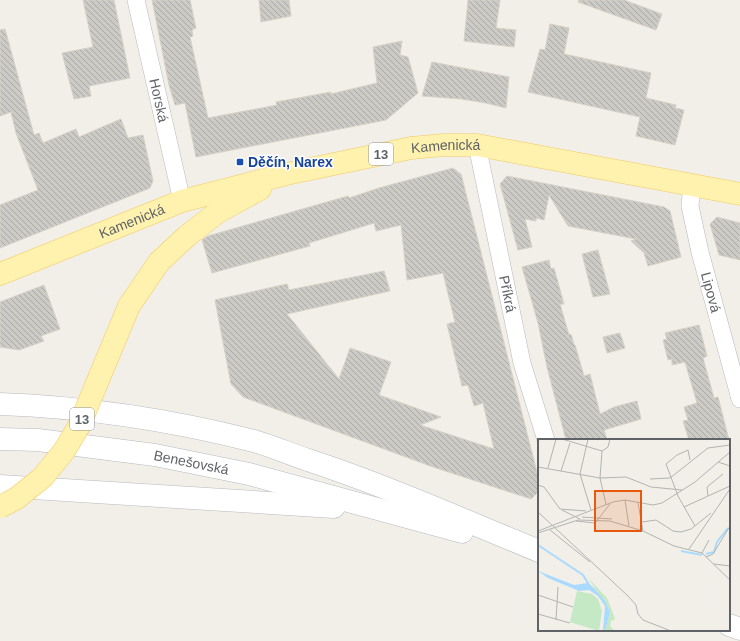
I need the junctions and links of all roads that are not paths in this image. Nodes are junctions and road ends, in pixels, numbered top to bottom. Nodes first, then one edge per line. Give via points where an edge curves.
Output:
1 (136, 0) edge
2 (478, 146) junction
3 (286, 174) junction
4 (692, 184) junction
5 (740, 194) edge
6 (182, 201) junction
7 (0, 274) edge
8 (740, 399) edge
9 (0, 404) edge
10 (0, 439) edge
11 (546, 439) edge
12 (0, 486) edge
13 (0, 508) edge
14 (379, 510) junction
15 (538, 551) edge
16 (538, 551) edge
17 (730, 624) edge
18 (740, 629) edge

1 - 6 street, Horská
2 - 3 main road, Kamenická / 13 via 444,145 411,148
2 - 4 main road, Kamenická / 13
2 - 11 street, Příkrá via 522,363
3 - 6 main road, Kamenická / 13
3 - 13 main road, 13, bridge via 218,212 159,262 129,306 79,426 64,451 43,477
4 - 5 main road, Kamenická / 13
4 - 8 street, Lipová via 690,206 700,252
6 - 7 main road, Kamenická / 13
9 - 15 main road via 109,413 255,442 349,473
10 - 14 main road, Benešovská via 38,440 155,455 249,474
12 - 14 main road, Benešovská
14 - 16 main road, Benešovská
17 - 18 main road

